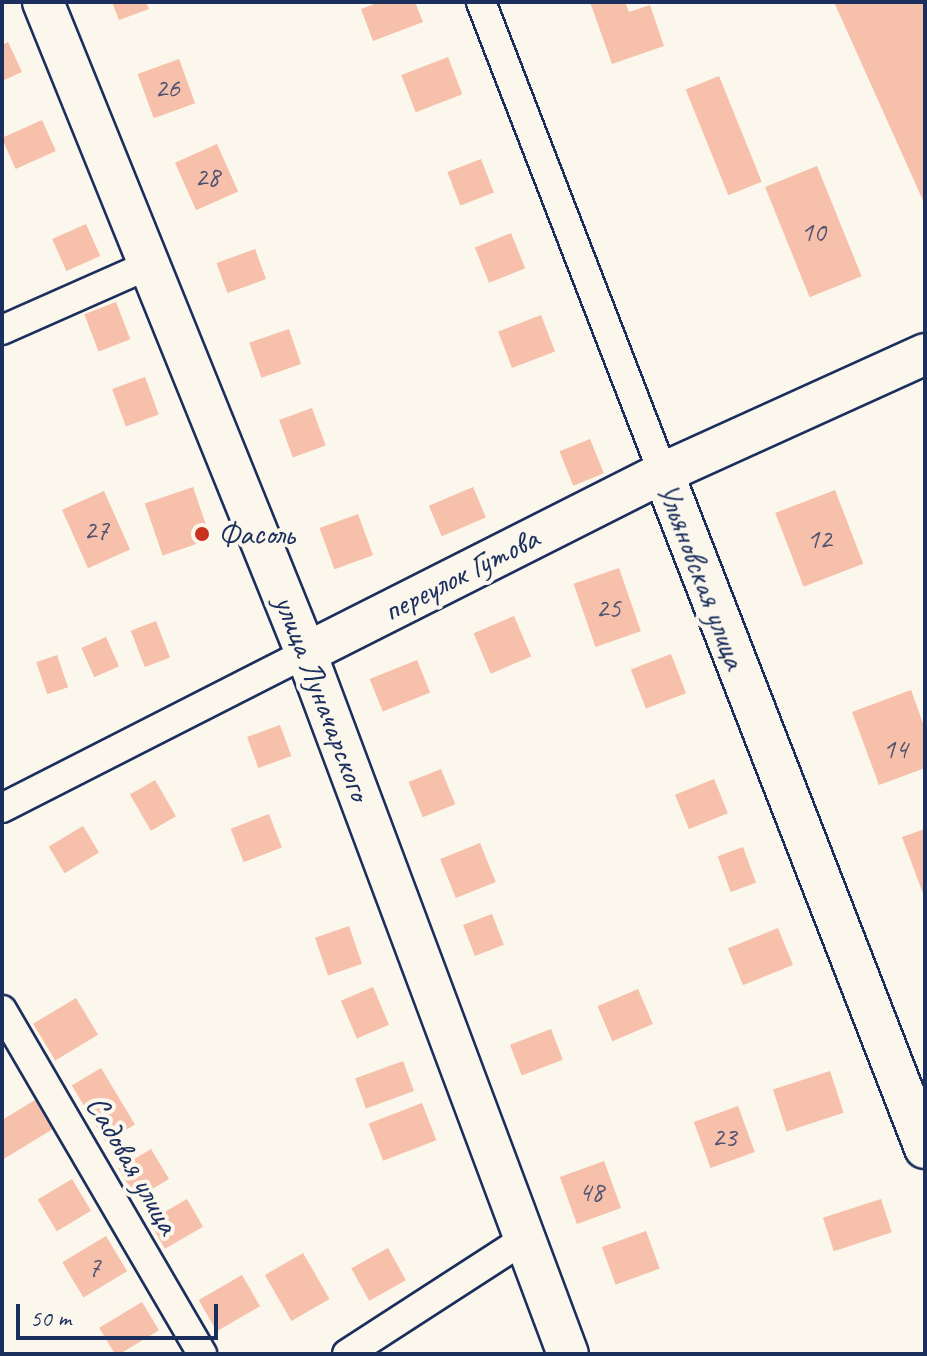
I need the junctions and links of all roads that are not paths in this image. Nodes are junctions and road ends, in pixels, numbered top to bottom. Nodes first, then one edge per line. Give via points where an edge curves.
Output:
1 (43, 2) edge
2 (481, 2) edge
3 (153, 263) junction
4 (2, 330) edge
5 (925, 354) edge
6 (663, 473) junction
7 (306, 653) junction
8 (2, 808) edge
9 (2, 1010) edge
10 (925, 1148) edge
11 (522, 1241) junction
12 (202, 1354) edge
13 (347, 1354) edge
14 (568, 1354) edge

1 - 3 main road, улица Луначарского
2 - 6 street, Ульяновская улица
3 - 4 street
3 - 7 main road, улица Луначарского
5 - 6 main road, переулок Гутова
6 - 7 main road, переулок Гутова
6 - 10 main road, Ульяновская улица
7 - 8 street, переулок Гутова
7 - 11 main road, улица Луначарского
9 - 12 street, Садовая улица
11 - 13 street
11 - 14 main road, улица Луначарского

